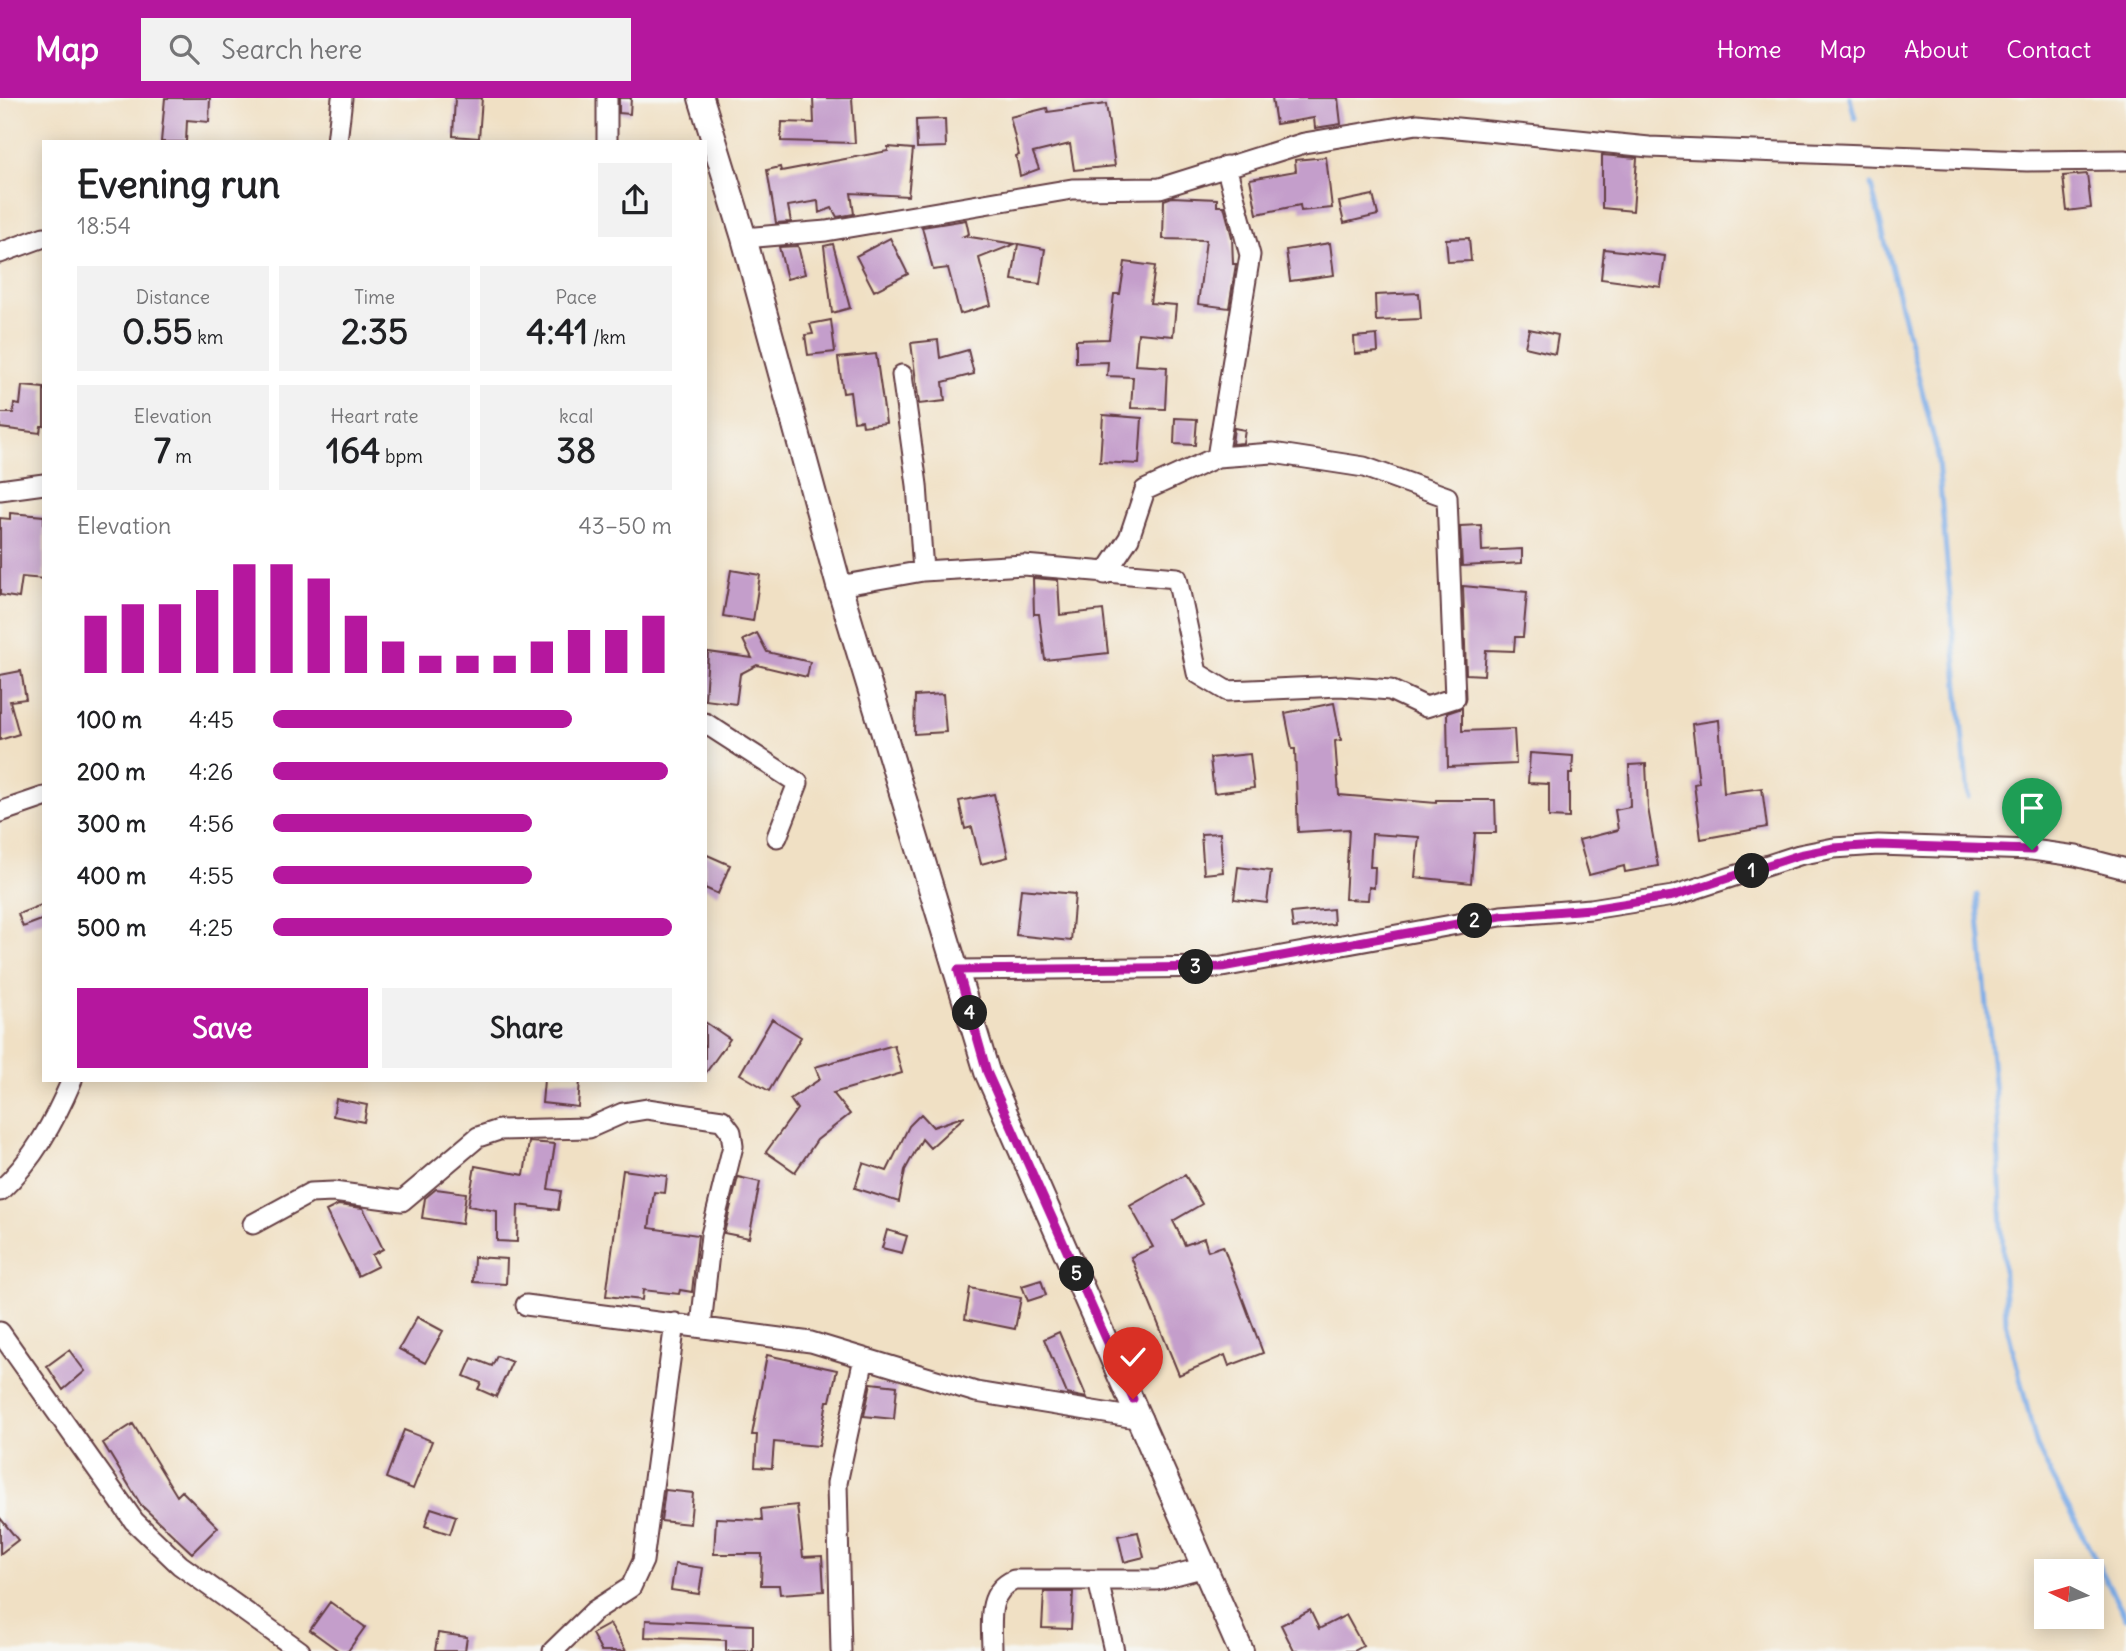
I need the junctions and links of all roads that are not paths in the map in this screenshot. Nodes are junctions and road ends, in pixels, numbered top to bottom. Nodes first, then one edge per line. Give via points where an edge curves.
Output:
1 (342, 98) edge
2 (607, 98) edge
3 (701, 98) edge
4 (337, 140) edge
5 (607, 140) edge
6 (2126, 160) edge
7 (1226, 166) junction
8 (42, 238) edge
9 (744, 238) junction
10 (0, 253) edge
11 (902, 375) dead end
12 (1217, 457) junction
13 (42, 484) edge
14 (0, 490) edge
15 (923, 571) junction
16 (1105, 574) junction
17 (839, 586) junction
18 (707, 724) edge
19 (42, 798) edge
20 (0, 812) edge
21 (777, 837) dead end
22 (2126, 869) edge
23 (958, 970) junction
24 (71, 1082) edge
25 (0, 1191) edge
26 (253, 1224) dead end
27 (526, 1305) dead end
28 (675, 1322) junction
29 (701, 1326) junction
30 (0, 1332) edge
31 (863, 1357) junction
32 (1142, 1419) junction
33 (1205, 1567) junction
34 (1098, 1580) junction
35 (300, 1651) edge
36 (553, 1651) edge
37 (841, 1651) edge
38 (992, 1651) edge
39 (1114, 1651) edge
40 (1241, 1651) edge

1 - 4 street
2 - 5 street
3 - 9 main road
6 - 7 street via 2027,161 1649,147 1417,124 1304,144
7 - 9 street via 1160,188 1072,189 826,231
7 - 12 street via 1250,255
8 - 10 street
9 - 17 main road
11 - 15 street
12 - 16 street via 1145,490 1129,538
12 - 16 street via 1273,453 1364,467 1447,497 1455,698 1426,707 1390,690 1340,686 1227,691 1197,673 1177,578
13 - 14 street
15 - 16 street via 1024,565
15 - 17 street
17 - 23 main road
18 - 21 street via 797,783
19 - 20 street
22 - 23 street via 2032,850 1834,848 1673,896 1501,916 1222,967
23 - 32 main road via 987,1072
24 - 25 street via 52,1126
26 - 29 street via 310,1193 402,1201 478,1137 499,1130 589,1128 623,1113 648,1109 722,1120 731,1132 733,1146 711,1235
27 - 28 street
28 - 29 street
28 - 36 street via 643,1562 631,1587 594,1611
29 - 31 street via 811,1342
30 - 35 street via 134,1521 180,1565
31 - 32 street via 976,1392
31 - 37 street via 837,1483
32 - 33 main road
33 - 34 street via 1156,1580
33 - 40 main road
34 - 38 street via 1014,1580 1000,1586 993,1601
34 - 39 street

